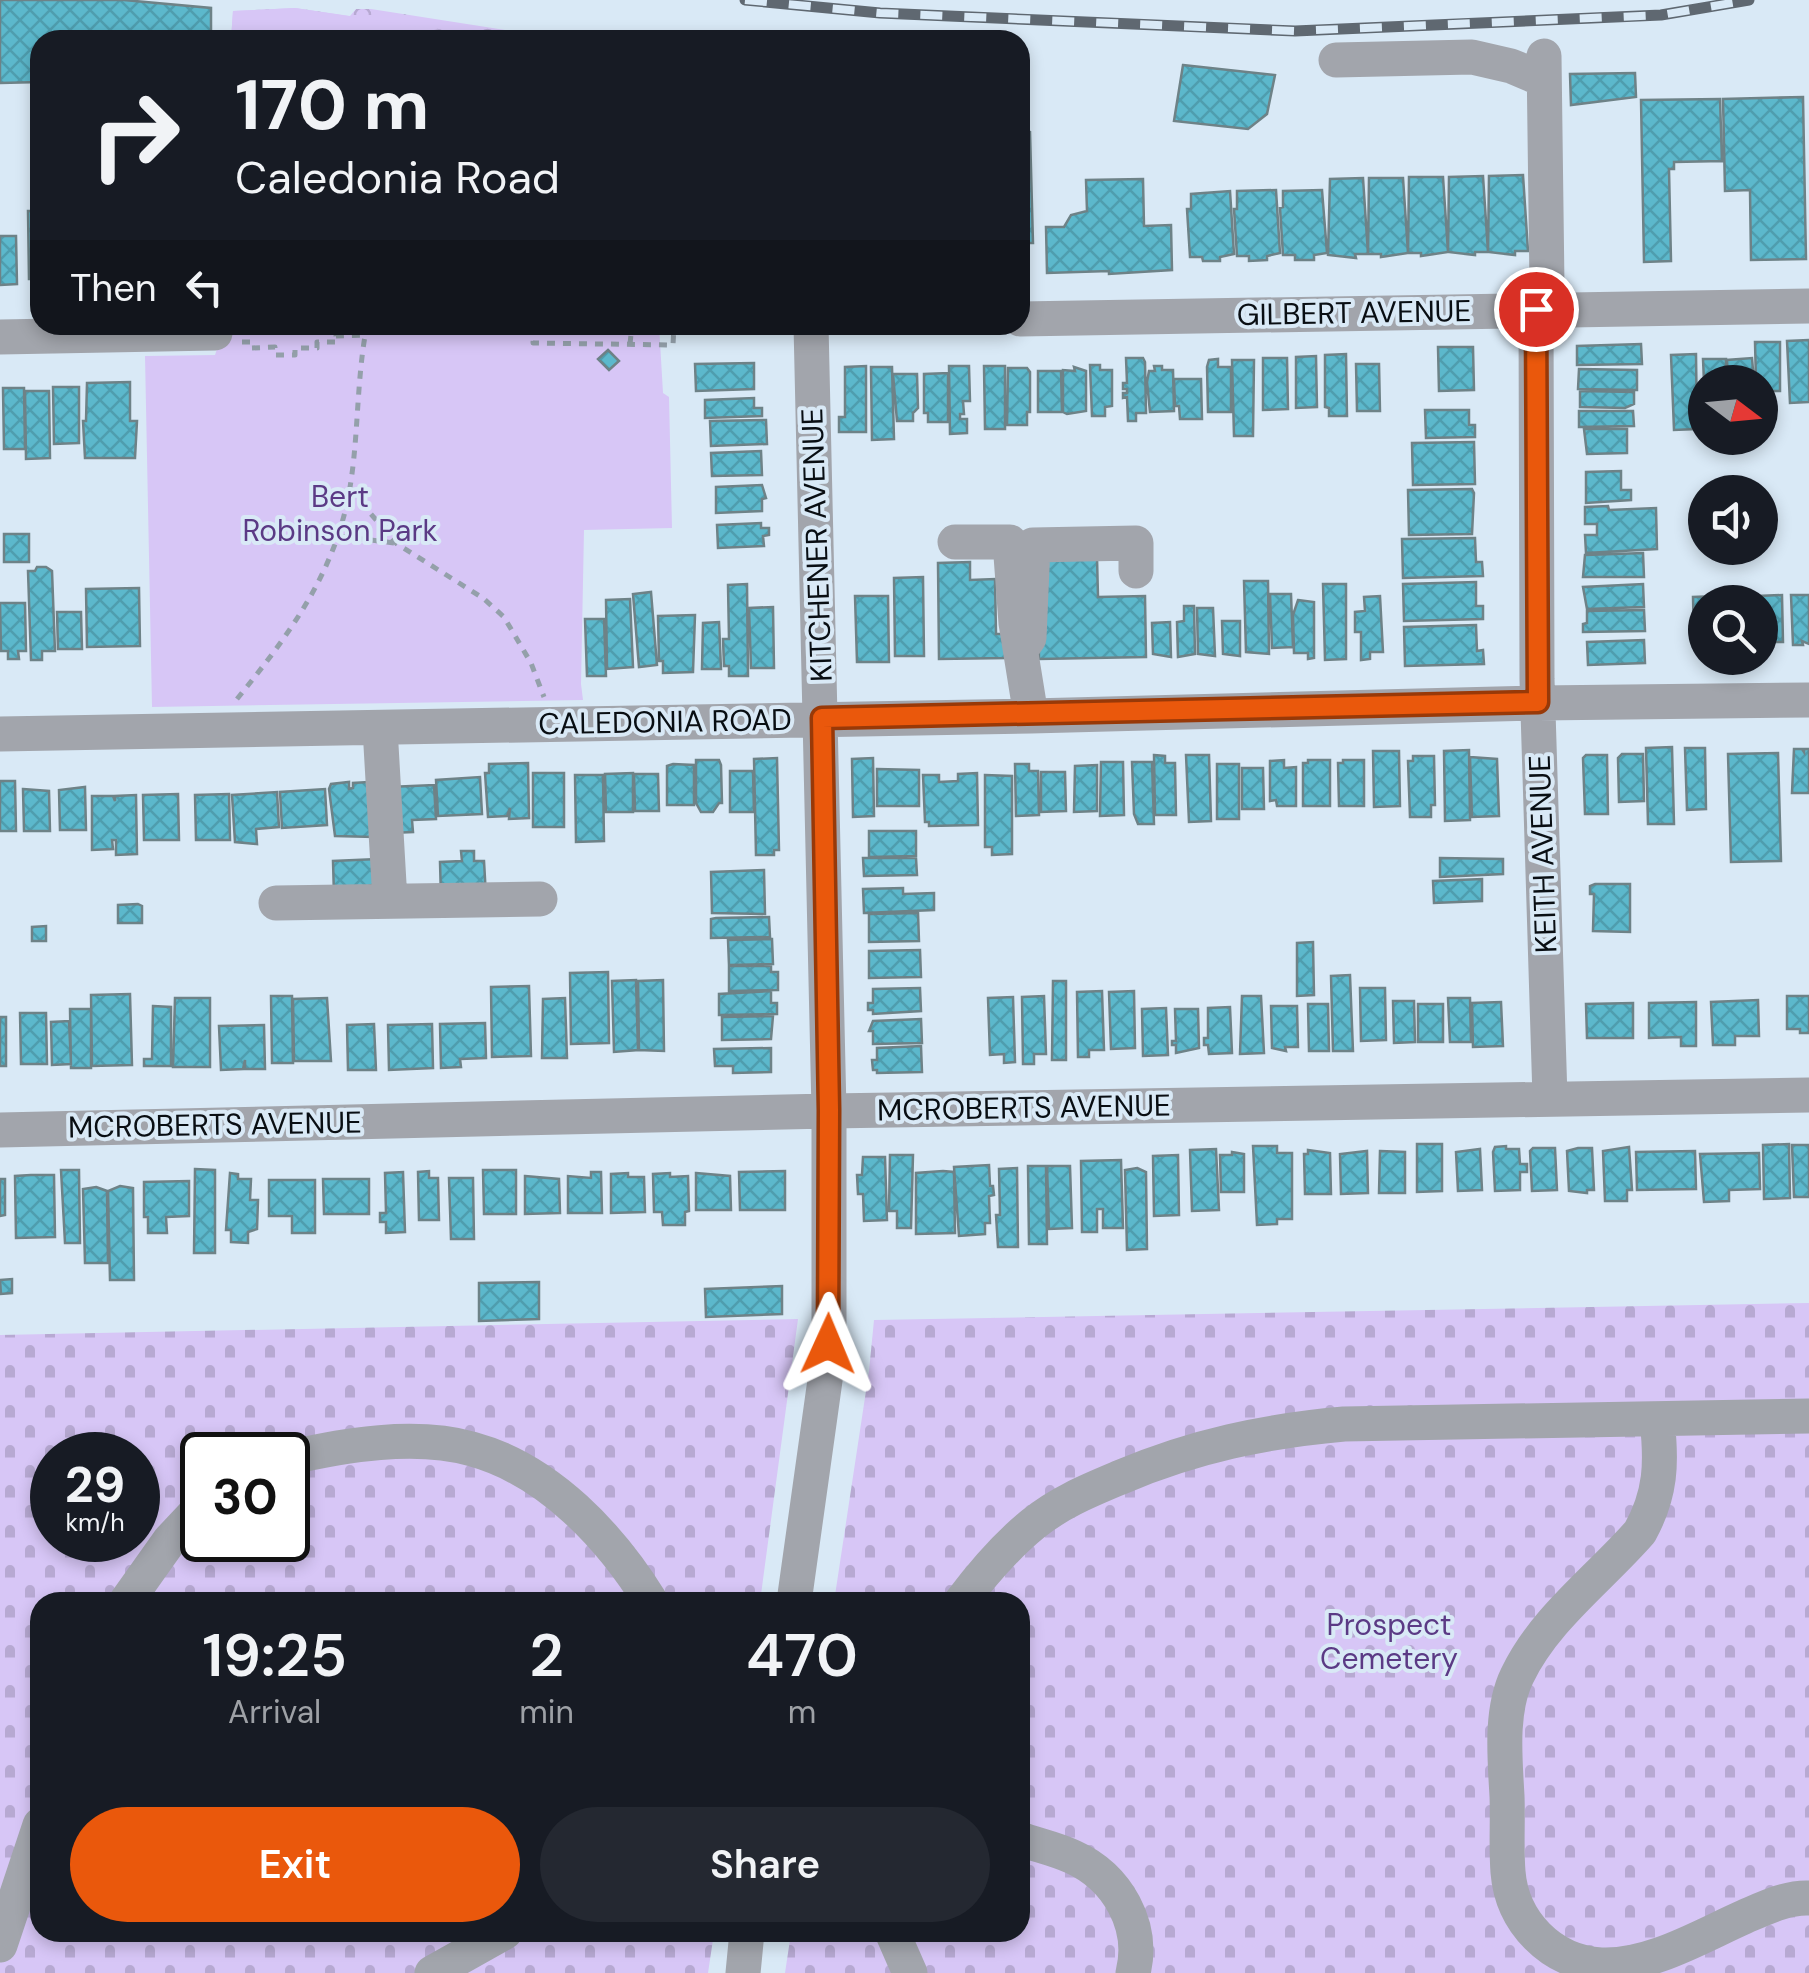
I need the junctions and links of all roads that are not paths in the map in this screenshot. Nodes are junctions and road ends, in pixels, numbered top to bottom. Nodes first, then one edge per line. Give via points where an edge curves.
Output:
1 (1336, 60) dead end
2 (1809, 306) edge
3 (1536, 309) junction
4 (1030, 319) edge
5 (811, 335) edge
6 (0, 337) edge
7 (225, 338) road end
8 (955, 542) dead end
9 (1136, 571) dead end
10 (1022, 648) junction
11 (1809, 700) edge
12 (1538, 702) junction
13 (1031, 716) junction
14 (822, 718) junction
15 (380, 728) junction
16 (0, 734) edge
17 (540, 899) dead end
18 (390, 902) junction
19 (276, 903) dead end
20 (1809, 1095) edge
21 (1550, 1098) junction
22 (829, 1110) junction
23 (0, 1130) edge
24 (1809, 1416) edge
25 (1657, 1420) junction
26 (310, 1454) edge
27 (180, 1529) edge
28 (133, 1592) edge
29 (644, 1592) edge
30 (795, 1592) edge
31 (970, 1592) edge
32 (1030, 1842) edge
33 (30, 1856) edge
34 (1809, 1898) edge
35 (487, 1942) edge
36 (747, 1942) edge
37 (896, 1942) edge
38 (0, 1945) edge
39 (432, 1973) edge
40 (742, 1973) edge
41 (910, 1973) edge
42 (1133, 1973) edge

1 - 3 street, KEITH AVENUE via 1472,57 1544,68 1547,286
2 - 3 street, GILBERT AVENUE
3 - 4 street, GILBERT AVENUE
3 - 12 street, KEITH AVENUE
5 - 14 street, KITCHENER AVENUE
6 - 7 street
8 - 10 street via 1010,542
9 - 10 street via 1136,543 1032,545 1029,638
10 - 13 street
11 - 12 street, CALEDONIA ROAD
12 - 13 street, CALEDONIA ROAD
12 - 21 street, KEITH AVENUE
13 - 14 street, CALEDONIA ROAD
14 - 15 street, CALEDONIA ROAD
14 - 22 street, KITCHENER AVENUE
15 - 16 street, CALEDONIA ROAD
15 - 18 street
17 - 18 street
18 - 19 street
20 - 21 street, MCROBERTS AVENUE
21 - 22 street, MCROBERTS AVENUE
22 - 23 street, MCROBERTS AVENUE
22 - 30 street, KITCHENER AVENUE via 827,1366
24 - 25 street
25 - 31 street via 1344,1424 1200,1446 1050,1511
25 - 34 street via 1661,1476 1651,1512 1537,1643 1510,1692 1505,1756 1514,1897 1540,1942 1604,1965 1654,1955 1764,1908
26 - 29 street via 416,1443 493,1456 569,1504
27 - 28 street
32 - 42 street via 1072,1856 1112,1886 1128,1908 1135,1935
33 - 38 street
35 - 39 street
36 - 40 street
37 - 41 street

